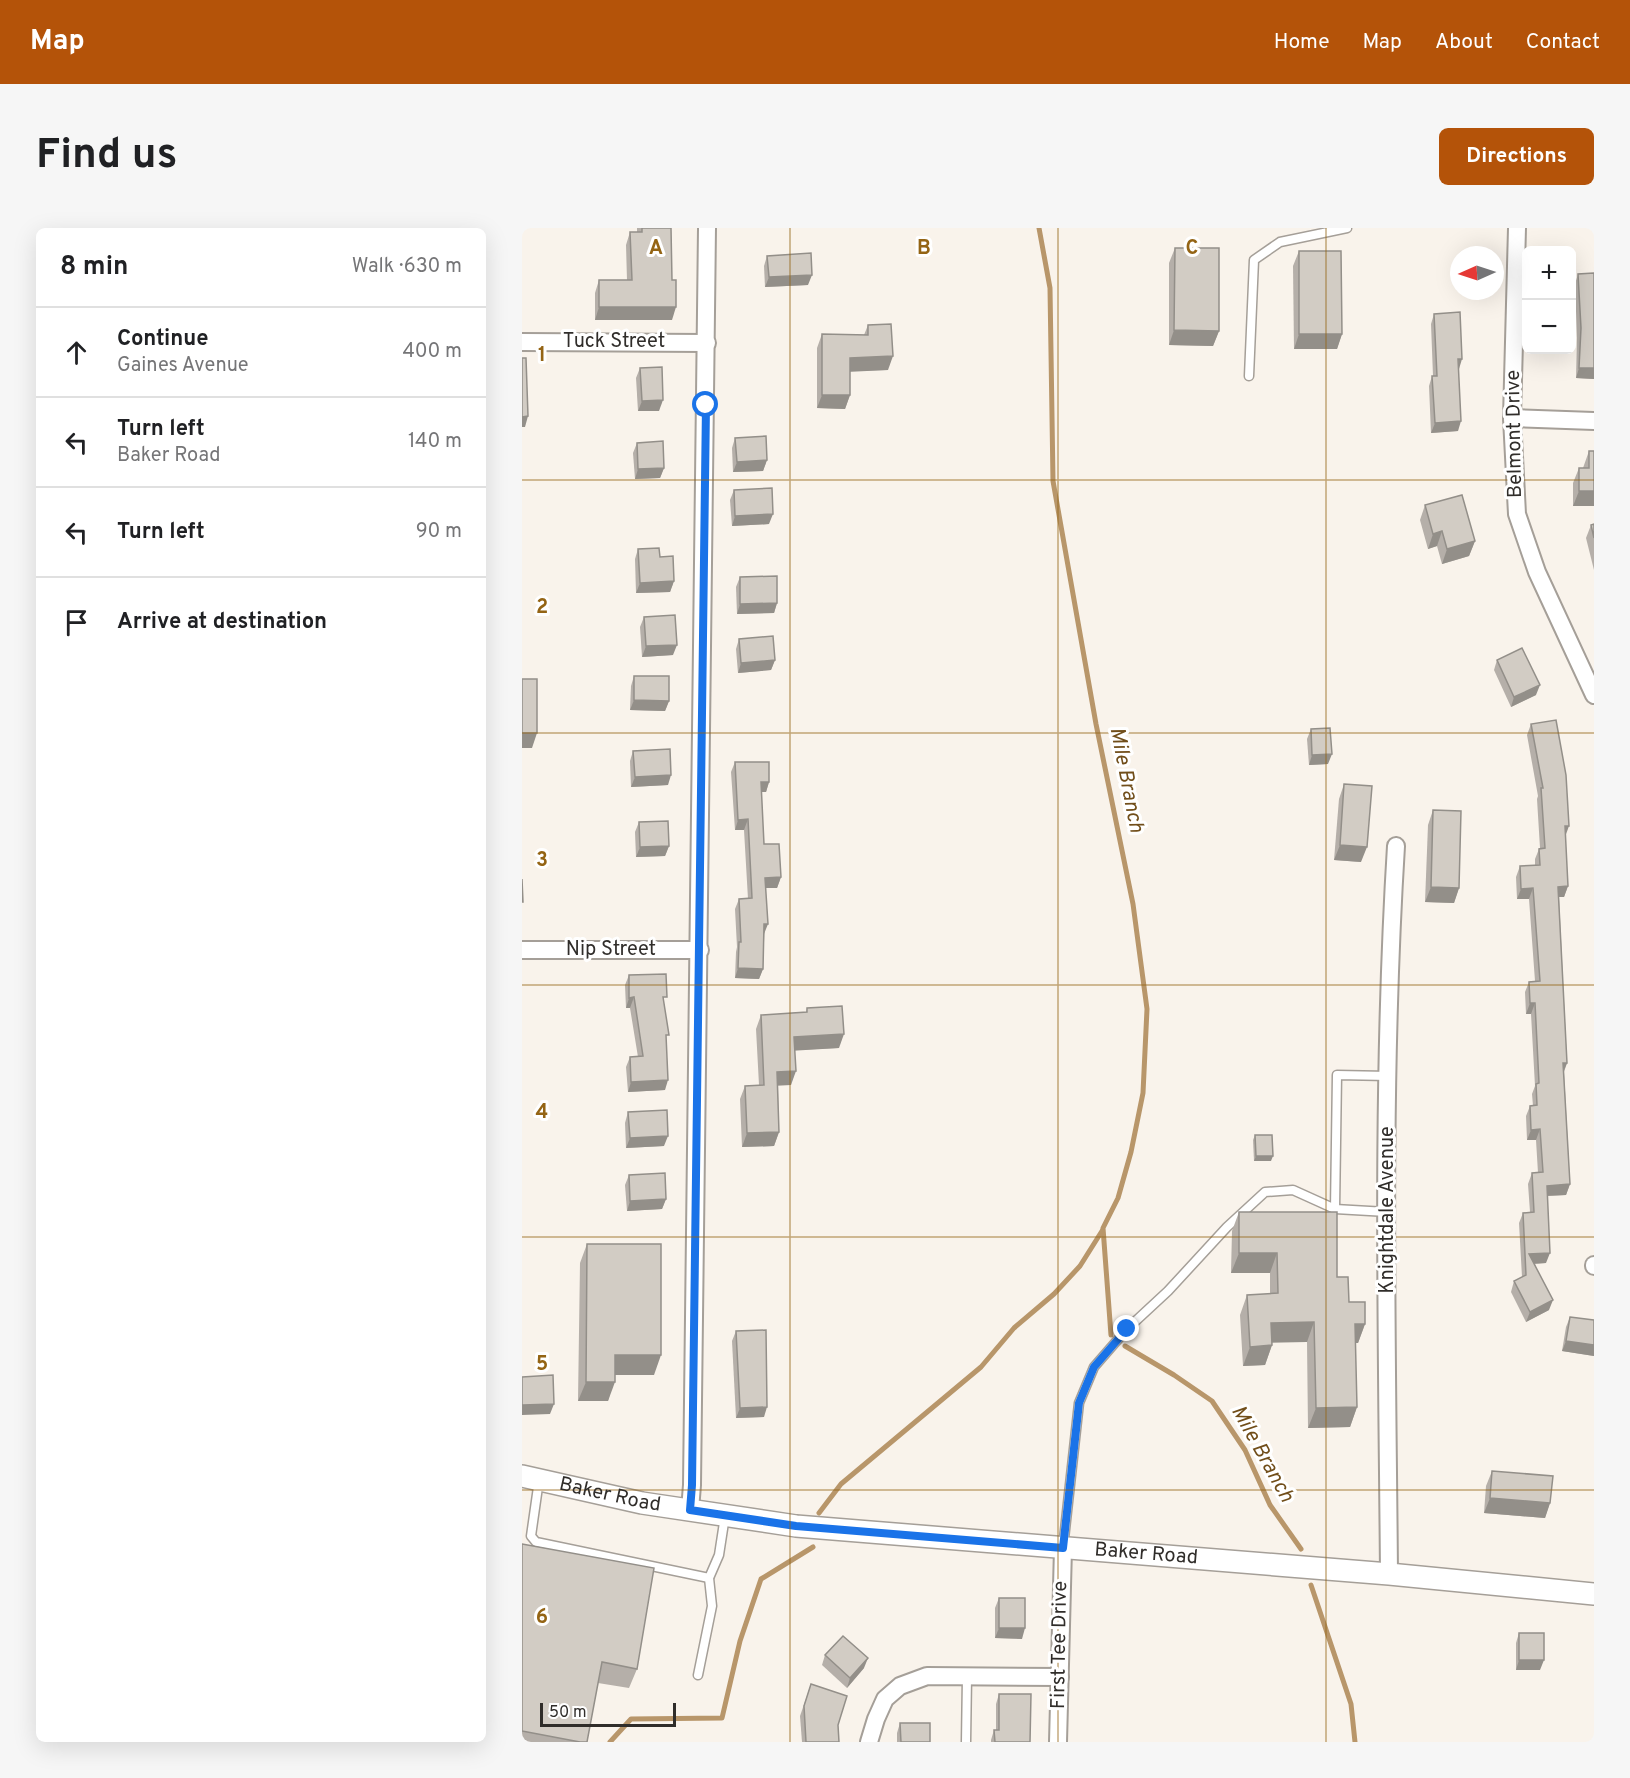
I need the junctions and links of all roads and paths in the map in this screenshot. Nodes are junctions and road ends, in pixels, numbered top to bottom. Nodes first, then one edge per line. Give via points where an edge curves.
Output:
1 (707, 228) edge
2 (1347, 228) edge
3 (1517, 228) edge
4 (522, 342) edge
5 (707, 343) junction
6 (1249, 376) dead end
7 (1512, 418) junction
8 (1594, 422) edge
9 (1594, 695) edge
10 (1396, 846) dead end
11 (522, 950) edge
12 (700, 950) junction
13 (1389, 1076) junction
14 (1335, 1209) junction
15 (1387, 1212) junction
16 (531, 1478) edge
17 (690, 1510) junction
18 (725, 1516) junction
19 (1063, 1548) junction
20 (1389, 1574) junction
21 (709, 1578) junction
22 (1594, 1594) edge
23 (698, 1675) dead end
24 (967, 1677) junction
25 (1060, 1677) junction
26 (869, 1742) edge
27 (966, 1742) edge
28 (1058, 1742) edge

1 - 5 street
2 - 6 lane via 1280,242 1254,260
3 - 7 street, Belmont Drive
4 - 5 street, Tuck Street
5 - 12 street
7 - 8 street
7 - 9 street, Belmont Drive via 1517,514 1537,572
10 - 13 street, Knightdale Avenue via 1389,963
11 - 12 street, Nip Street
12 - 17 street
13 - 14 lane via 1337,1075
13 - 15 street, Knightdale Avenue
14 - 15 lane
14 - 19 lane via 1293,1190 1265,1192 1094,1367 1079,1403
15 - 20 street, Knightdale Avenue
16 - 17 street, Baker Road
16 - 21 lane via 531,1536 536,1542
17 - 18 street, Baker Road
18 - 19 street, Baker Road via 796,1526
18 - 21 lane via 716,1566
19 - 20 street, Baker Road
19 - 25 street, First Tee Drive
20 - 22 street, Baker Road
21 - 23 lane via 712,1606
24 - 25 street
24 - 26 street via 927,1676 900,1686 885,1699
24 - 27 lane
25 - 28 street, First Tee Drive

